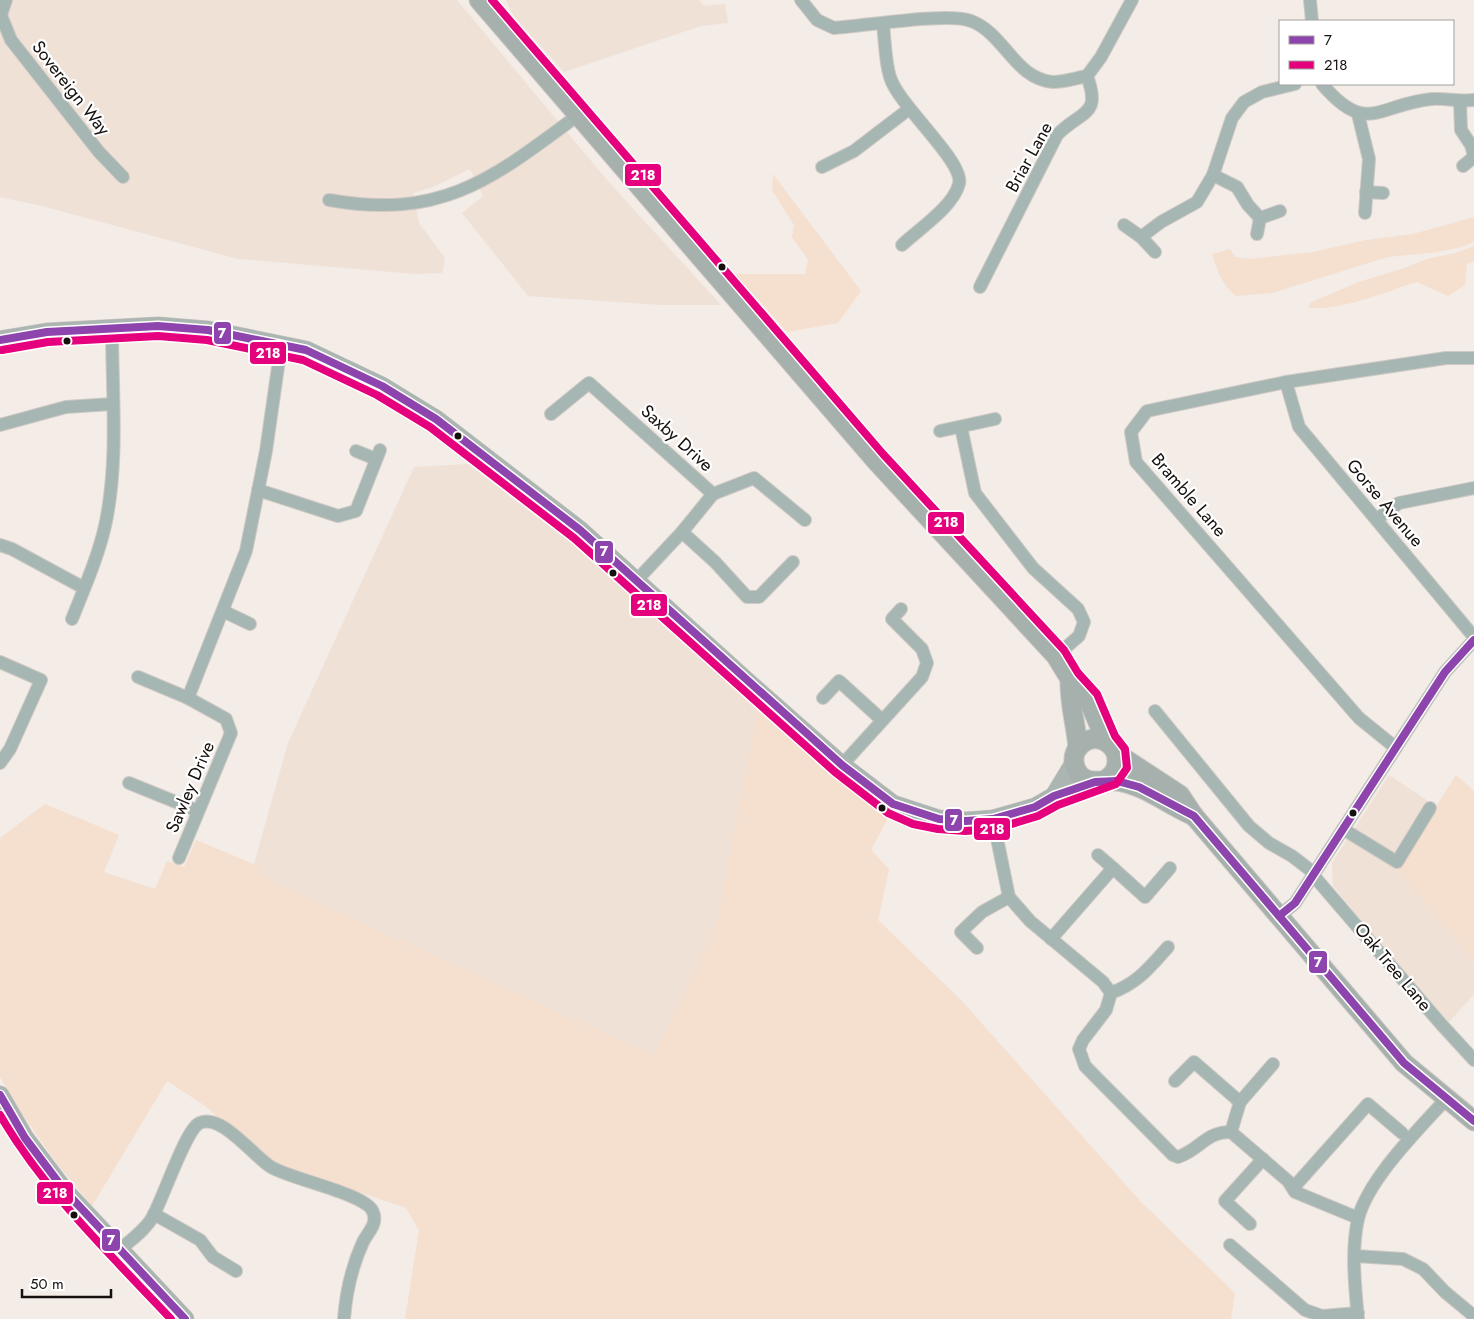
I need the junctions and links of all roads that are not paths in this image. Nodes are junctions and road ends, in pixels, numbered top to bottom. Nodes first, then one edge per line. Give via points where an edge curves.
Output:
1 (6, 0) edge
2 (479, 0) edge
3 (801, 0) edge
4 (1132, 0) edge
5 (1310, 0) edge
6 (1, 14) edge
7 (1312, 20) edge
8 (883, 24) junction
9 (1087, 76) junction
10 (1291, 85) edge
11 (1323, 85) edge
12 (1474, 100) edge
13 (1460, 102) junction
14 (909, 109) junction
15 (1358, 114) junction
16 (577, 116) junction
17 (1474, 157) edge
18 (1463, 166) dead end
19 (822, 167) dead end
20 (1212, 175) junction
21 (123, 177) dead end
22 (1366, 192) junction
23 (1383, 193) dead end
24 (329, 200) dead end
25 (1280, 211) dead end
26 (1365, 214) dead end
27 (1260, 218) junction
28 (1124, 225) dead end
29 (1257, 234) dead end
30 (1141, 237) junction
31 (920, 246) dead end
32 (1155, 252) dead end
33 (980, 287) dead end
34 (112, 328) junction
35 (0, 340) edge
36 (281, 346) junction
37 (1474, 358) edge
38 (1286, 382) junction
39 (112, 404) junction
40 (551, 414) dead end
41 (994, 419) dead end
42 (0, 425) edge
43 (961, 427) junction
44 (940, 431) dead end
45 (356, 451) dead end
46 (1474, 488) edge
47 (258, 490) junction
48 (713, 494) junction
49 (805, 520) dead end
50 (1377, 520) junction
51 (682, 532) junction
52 (0, 545) edge
53 (793, 562) dead end
54 (636, 582) junction
55 (84, 588) junction
56 (901, 609) dead end
57 (223, 611) junction
58 (72, 619) dead end
59 (250, 624) dead end
60 (1474, 639) edge
61 (1056, 656) junction
62 (0, 662) edge
63 (138, 677) dead end
64 (1070, 679) junction
65 (188, 698) junction
66 (823, 698) dead end
67 (1155, 711) dead end
68 (882, 720) junction
69 (1111, 747) junction
70 (1396, 748) junction
71 (1076, 756) junction
72 (0, 763) edge
73 (842, 765) junction
74 (1099, 781) junction
75 (129, 783) dead end
76 (1054, 796) junction
77 (1430, 808) dead end
78 (198, 811) junction
79 (1194, 816) junction
80 (992, 820) junction
81 (1343, 829) junction
82 (1098, 855) dead end
83 (179, 858) dead end
84 (1113, 868) junction
85 (1170, 868) dead end
86 (1313, 874) junction
87 (1008, 897) junction
88 (1279, 916) junction
89 (1051, 939) junction
90 (1168, 947) dead end
91 (978, 948) dead end
92 (1111, 994) junction
93 (1474, 1060) edge
94 (1273, 1064) dead end
95 (1175, 1081) dead end
96 (0, 1095) edge
97 (1447, 1098) junction
98 (1240, 1102) junction
99 (1474, 1121) edge
100 (1231, 1132) junction
101 (1402, 1132) dead end
102 (1263, 1159) junction
103 (1294, 1187) junction
104 (154, 1214) junction
105 (1358, 1218) junction
106 (1250, 1224) dead end
107 (1230, 1245) dead end
108 (119, 1250) junction
109 (1355, 1256) junction
110 (236, 1271) dead end
111 (1358, 1316) edge
112 (1474, 1316) edge
113 (185, 1319) edge
114 (344, 1319) edge

1 - 6 street, Sovereign Way
2 - 16 main road
3 - 8 street via 818,20 834,28
4 - 9 street
5 - 7 street
6 - 21 street, Sovereign Way via 11,40 99,152
8 - 9 street via 946,18 971,20 991,33 1025,71 1052,82
8 - 14 street via 890,78
9 - 33 street, Briar Lane via 1093,93 1092,106 1057,135
10 - 20 street via 1262,92 1244,102 1232,118
11 - 15 street via 1336,100
12 - 13 street
13 - 15 street via 1432,99
13 - 17 street via 1461,130 1471,145
14 - 19 street via 854,151
14 - 31 street via 957,168 960,182 951,202 907,240
15 - 22 street via 1369,159
16 - 24 street via 491,177 436,199 380,205
16 - 61 main road via 876,460
17 - 18 street
20 - 27 street via 1237,187
20 - 30 street via 1197,202
22 - 23 street
22 - 26 street
25 - 27 street
27 - 29 street
28 - 30 street
30 - 32 street
34 - 35 street via 47,332
34 - 36 street via 192,328
34 - 39 street
36 - 47 street
36 - 54 street via 306,350 382,386 436,419 580,530
37 - 38 street, Bramble Lane via 1446,358
38 - 50 street, Gorse Avenue via 1299,427
38 - 70 street, Bramble Lane via 1147,411 1131,432 1136,462 1359,718
39 - 42 street via 66,407
39 - 55 street via 111,493 105,527
40 - 48 street, Saxby Drive via 589,383
41 - 43 street
43 - 44 street
43 - 61 street via 976,493 1033,568 1078,610 1084,622 1079,636
45 - 47 street via 378,454 356,511 338,516
46 - 50 street via 1399,503
47 - 57 street via 246,551
48 - 49 street via 754,478
48 - 51 street, Saxby Drive
50 - 60 street, Gorse Avenue
51 - 53 street via 747,597 759,597
51 - 54 street, Saxby Drive
52 - 55 street via 12,548
54 - 73 street
55 - 58 street
56 - 68 street via 892,619 922,649 928,663 922,678
57 - 59 street
57 - 65 street
60 - 70 street via 1445,672
61 - 64 main road
62 - 72 street via 41,680 10,749
63 - 65 street, Sawley Drive
64 - 69 main road via 1088,699
64 - 71 main road via 1069,702 1077,731
65 - 78 street, Sawley Drive via 226,719 231,733
66 - 68 street via 839,681
67 - 86 street, Oak Tree Lane via 1249,826
68 - 73 street
69 - 71 main road via 1093,738 1087,740
69 - 74 main road via 1117,766 1109,777
69 - 79 main road via 1180,794
70 - 81 street
71 - 74 main road via 1081,776
71 - 76 street
73 - 80 street via 893,804 916,814 938,819
74 - 76 street
74 - 79 main road via 1117,781 1139,787
75 - 78 street
76 - 80 street via 1035,807
77 - 81 street via 1397,862
78 - 83 street, Sawley Drive
79 - 88 main road
80 - 87 street
81 - 86 street
82 - 84 street
84 - 85 street via 1145,897
84 - 89 street
86 - 88 street via 1295,903
86 - 93 street, Oak Tree Lane
87 - 89 street
87 - 91 street via 982,912 961,932
88 - 97 main road via 1404,1063
89 - 92 street via 1103,982
90 - 92 street via 1129,987
92 - 100 street via 1106,1010 1079,1049 1085,1066 1178,1157 1216,1132
94 - 98 street
95 - 98 street via 1194,1062
96 - 108 street via 25,1138 65,1191
97 - 99 main road
97 - 105 street via 1378,1180
98 - 100 street
100 - 102 street
101 - 103 street via 1368,1104
102 - 103 street
102 - 106 street via 1225,1201
103 - 105 street via 1296,1192
104 - 108 street
104 - 110 street via 200,1240 213,1257
104 - 114 street via 188,1134 199,1123 210,1120 221,1125 271,1167 301,1181 359,1198 370,1205 375,1223 352,1270
105 - 109 street
107 - 111 street via 1305,1310 1322,1316
108 - 113 street
109 - 111 street
109 - 112 street via 1403,1259 1422,1268

